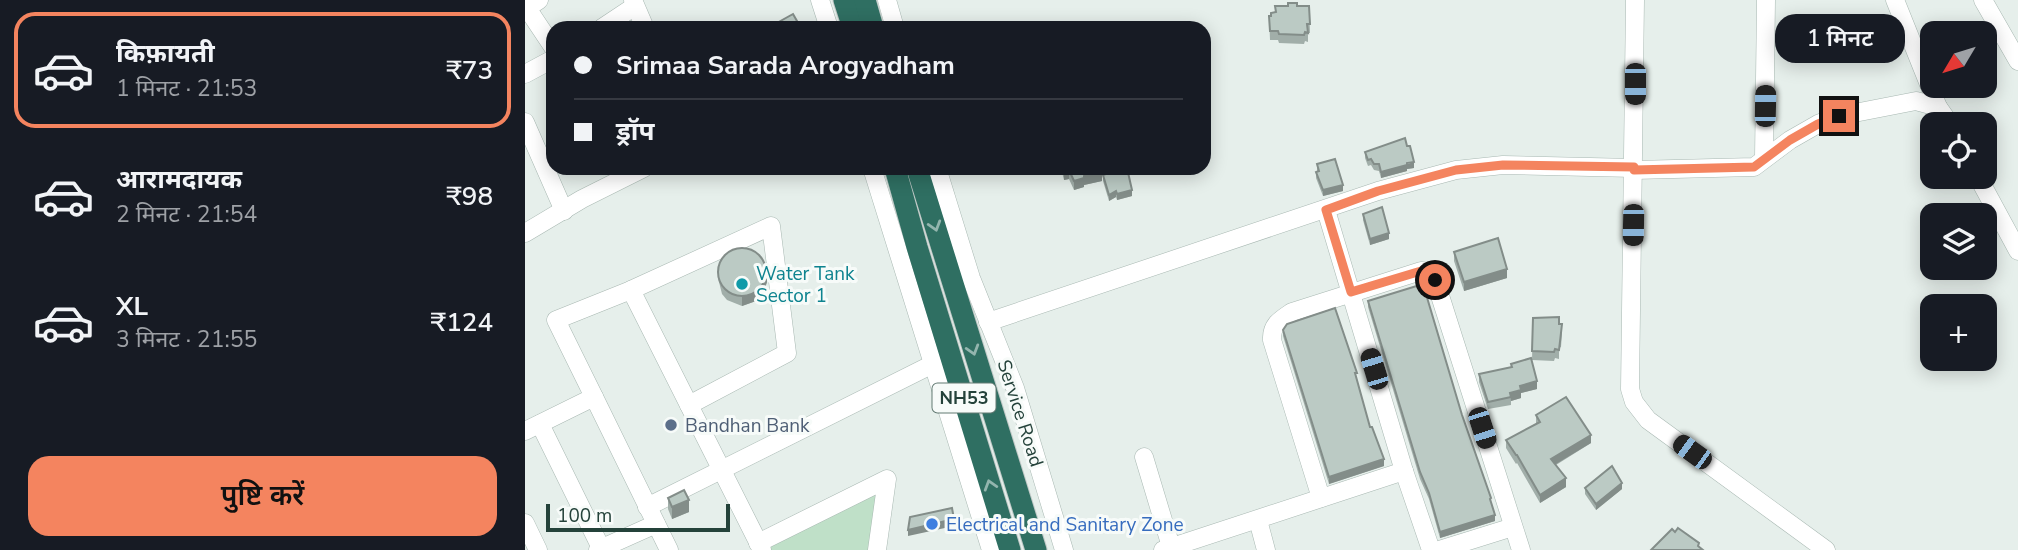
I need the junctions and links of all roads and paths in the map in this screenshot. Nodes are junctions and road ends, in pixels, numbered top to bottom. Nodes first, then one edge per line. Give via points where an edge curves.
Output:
1 (539, 0) edge
2 (820, 0) edge
3 (844, 0) edge
4 (865, 0) edge
5 (887, 0) edge
6 (1635, 0) edge
7 (1766, 0) edge
8 (1895, 0) edge
9 (1983, 0) edge
10 (634, 3) edge
11 (611, 21) edge
12 (642, 21) edge
13 (827, 21) edge
14 (851, 21) edge
15 (871, 21) edge
16 (893, 21) edge
17 (546, 36) edge
18 (2018, 61) edge
19 (546, 63) edge
20 (525, 74) edge
21 (1938, 107) junction
22 (1942, 112) edge
23 (525, 124) edge
24 (1764, 159) junction
25 (1634, 169) junction
26 (546, 171) edge
27 (548, 175) edge
28 (630, 175) edge
29 (875, 175) edge
30 (896, 175) edge
31 (919, 175) edge
32 (939, 175) edge
33 (1985, 189) edge
34 (1326, 210) junction
35 (564, 211) junction
36 (525, 233) edge
37 (908, 250) junction
38 (2018, 251) edge
39 (962, 282) junction
40 (631, 290) junction
41 (1351, 292) junction
42 (988, 322) junction
43 (933, 365) junction
44 (594, 397) junction
45 (689, 405) junction
46 (533, 427) edge
47 (1144, 457) dead end
48 (721, 469) junction
49 (1404, 471) junction
50 (1321, 498) junction
51 (647, 507) junction
52 (1258, 520) junction
53 (525, 523) edge
54 (656, 524) junction
55 (1513, 527) junction
56 (760, 546) edge
57 (599, 549) edge
58 (1168, 549) edge
59 (538, 550) edge
60 (669, 550) edge
61 (877, 550) edge
62 (992, 550) edge
63 (1010, 550) edge
64 (1036, 550) edge
65 (1064, 550) edge
66 (1266, 550) edge
67 (1431, 550) edge
68 (1439, 550) edge
69 (1521, 550) edge
70 (1826, 550) edge

1 - 17 street via 527,8
2 - 13 street
3 - 14 highway
4 - 15 highway
5 - 16 street
6 - 25 street
7 - 24 street
8 - 21 street
9 - 18 street
10 - 11 street
10 - 12 street
19 - 20 street
21 - 22 street
21 - 24 street via 1916,102 1839,116 1818,124
23 - 26 street
24 - 25 street via 1754,167
25 - 34 street via 1503,165 1456,170
25 - 70 street via 1633,402 1648,420
27 - 35 street
28 - 35 street
29 - 37 street
30 - 37 highway, NH53
31 -> 39 highway, NH53
32 - 39 street, Service Road
33 - 38 street
34 - 41 street
34 - 42 street
35 - 36 street
37 - 43 street
63 -> 37 highway, NH53
39 - 42 street, Service Road
39 -> 64 highway, NH53
40 - 44 street via 556,320
40 - 45 street
40 - 45 street via 771,226 787,353
41 - 49 street
41 - 50 street via 1291,312 1272,331
41 - 55 street via 1430,272
42 - 65 street, Service Road via 1015,388
43 - 48 street
43 - 62 street
44 - 46 street
44 - 51 street
45 - 48 street
46 - 57 street
47 - 58 street
48 - 51 street
48 - 56 street
49 - 50 street
49 - 67 street
50 - 52 street
51 - 54 street
52 - 58 street
52 - 66 street
53 - 59 street
54 - 57 street
54 - 60 street
55 - 68 street
55 - 69 street
56 - 61 street via 887,479

